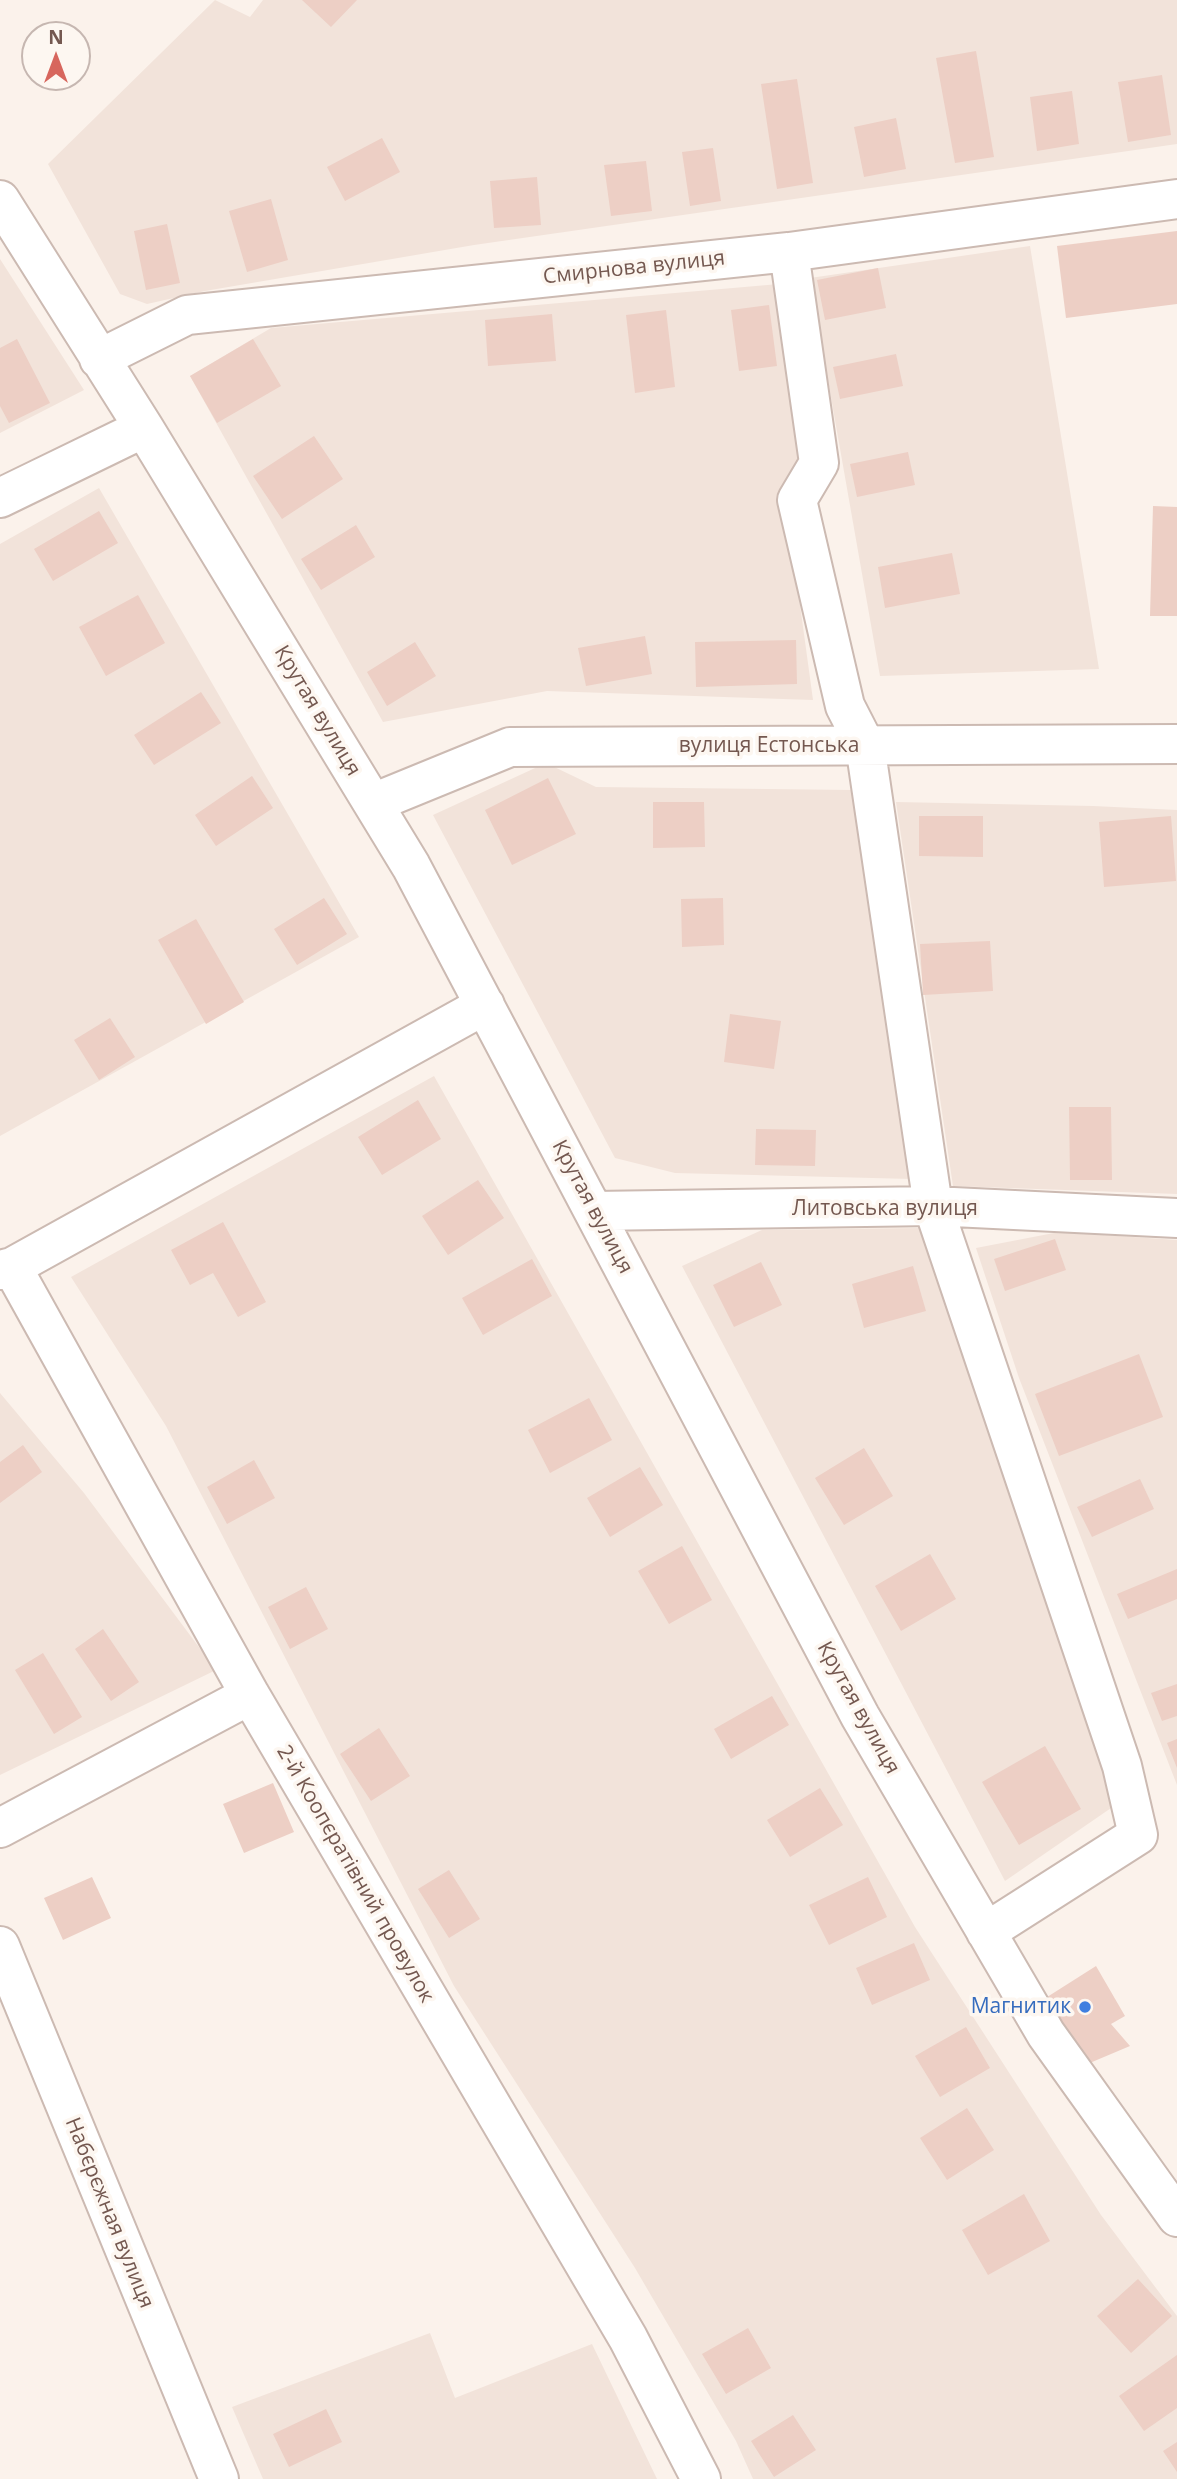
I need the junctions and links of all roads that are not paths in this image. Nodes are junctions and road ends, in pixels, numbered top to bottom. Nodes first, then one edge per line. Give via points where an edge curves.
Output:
1 (1177, 199) edge
2 (0, 200) edge
3 (789, 252) junction
4 (99, 359) junction
5 (144, 428) junction
6 (0, 498) edge
7 (1177, 744) edge
8 (865, 745) junction
9 (373, 803) junction
10 (485, 1005) junction
11 (933, 1206) junction
12 (594, 1211) junction
13 (1177, 1218) edge
14 (6, 1269) edge
15 (250, 1695) junction
16 (0, 1828) edge
17 (986, 1931) junction
18 (0, 1947) edge
19 (1177, 2217) edge
20 (219, 2479) edge
21 (701, 2479) edge

1 - 3 street, Смирнова вулиця
2 - 4 street, Крутая вулиця
3 - 4 street, Смирнова вулиця via 187,315
3 - 8 street via 819,463 797,500 845,706
4 - 5 street, Крутая вулиця
5 - 6 street
5 - 9 street, Крутая вулиця
7 - 8 street, вулиця Естонська
8 - 9 street, вулиця Естонська via 510,747
8 - 11 street
9 - 10 street, Крутая вулиця
10 - 12 street, Крутая вулиця
10 - 14 street
11 - 12 street, Литовська вулиця
11 - 13 street, Литовська вулиця
11 - 17 street via 1122,1766 1138,1835
12 - 17 street, Крутая вулиця via 860,1716
14 - 15 street, 2-й Коопєратівний провулок
15 - 16 street
15 - 21 street, 2-й Коопєратівний провулок via 628,2338
17 - 19 street, Крутая вулиця via 1046,2034
18 - 20 street, Набєрєжная вулиця

